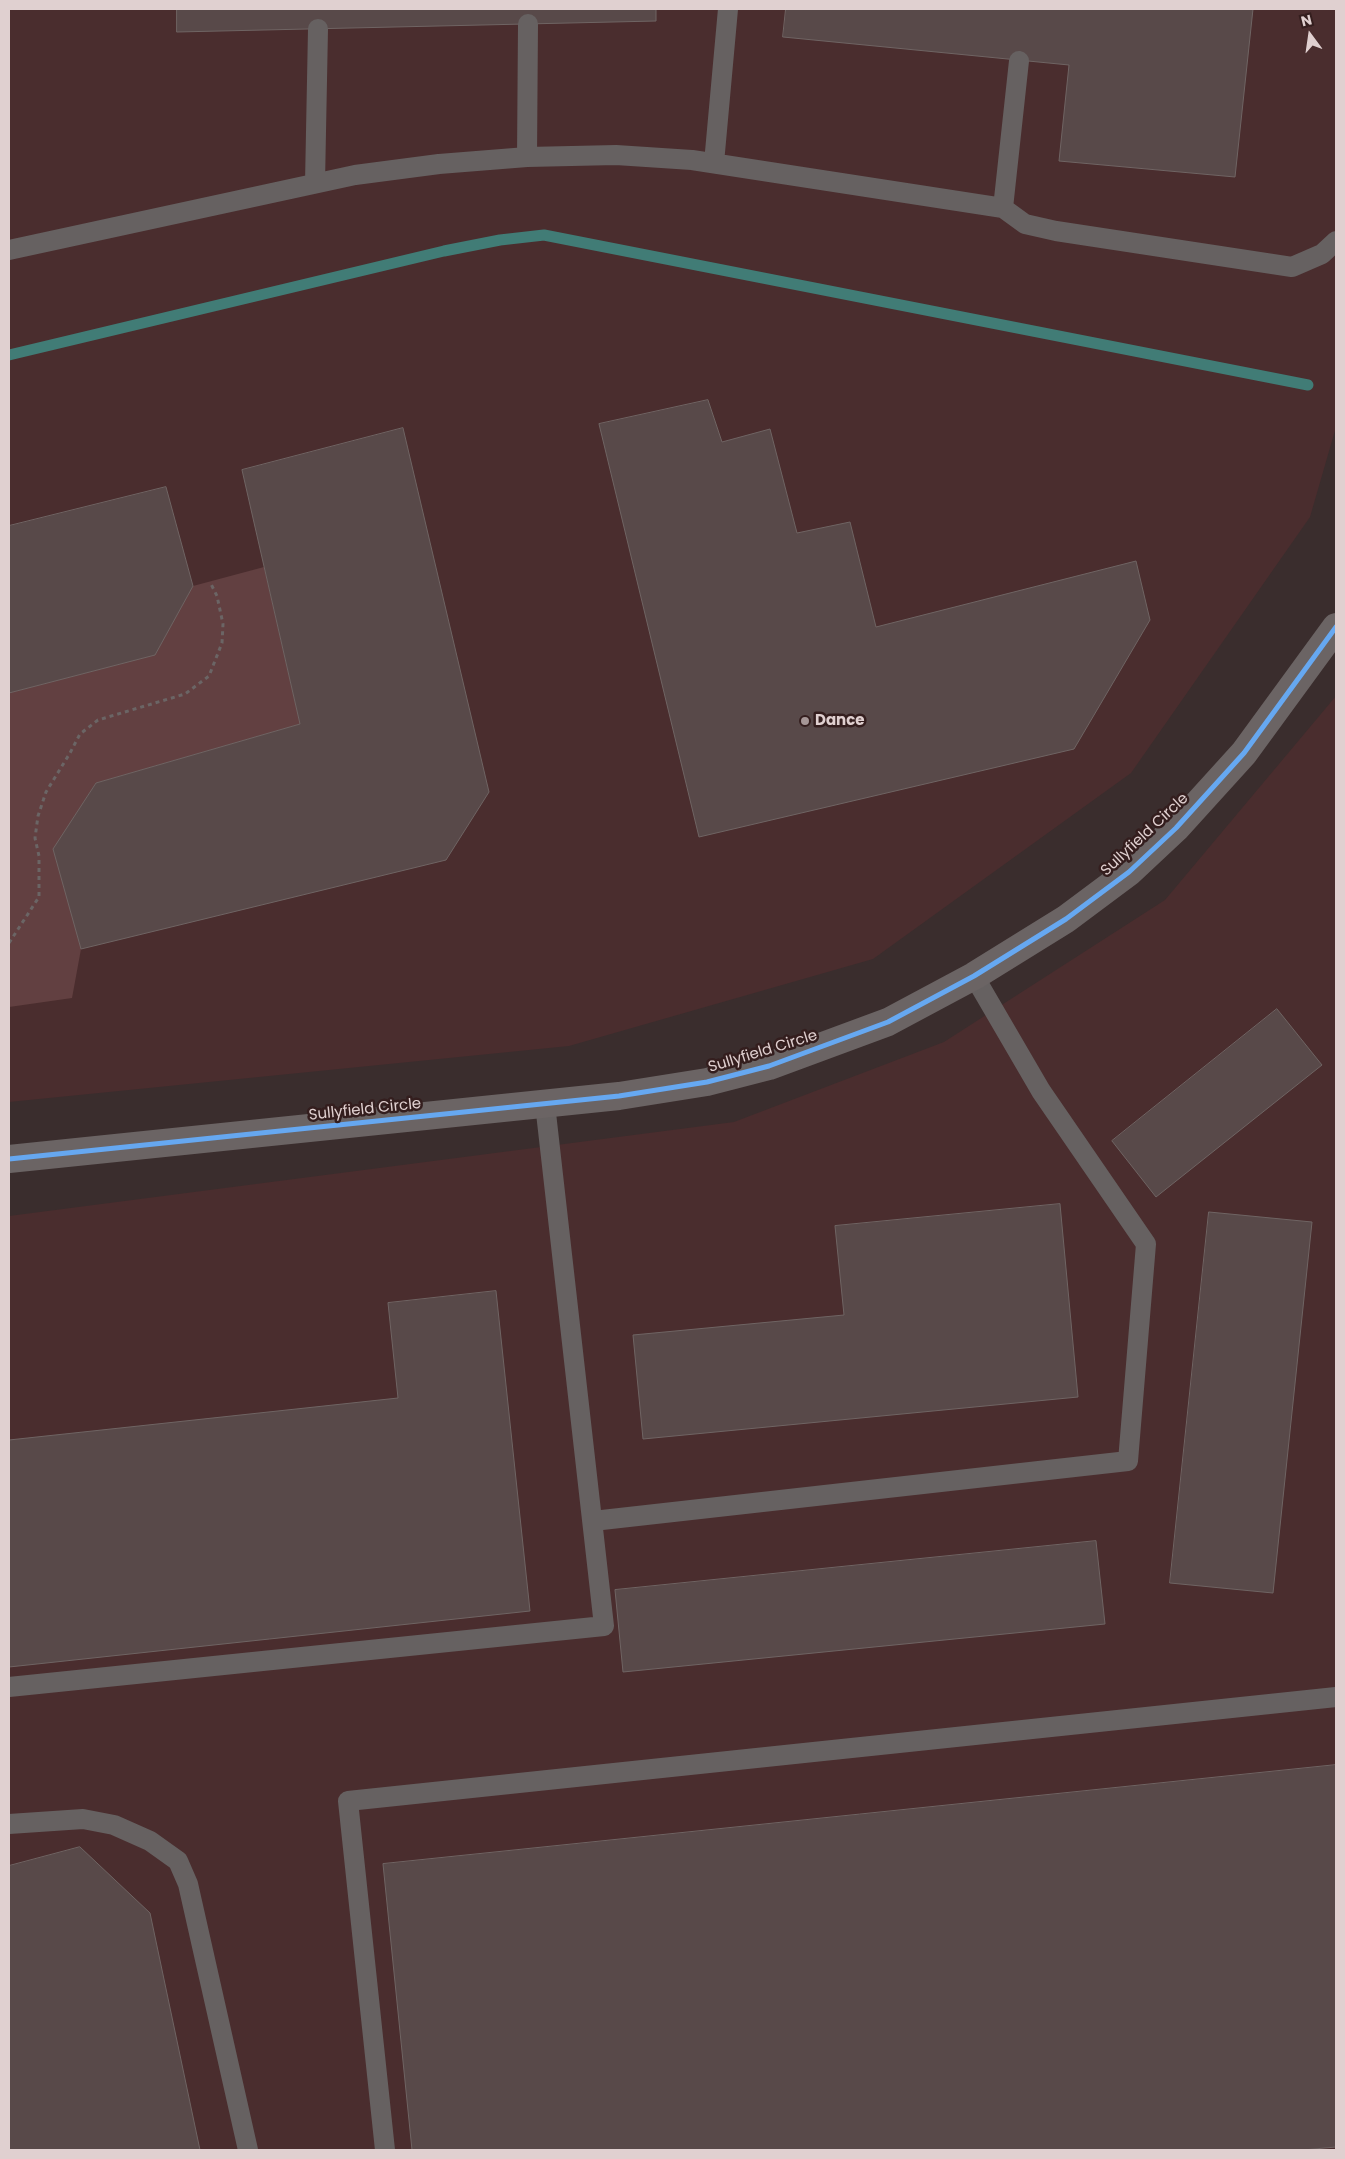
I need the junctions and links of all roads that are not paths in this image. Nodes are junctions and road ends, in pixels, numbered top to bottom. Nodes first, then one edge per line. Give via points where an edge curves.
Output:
1 (728, 9) edge
2 (528, 24) dead end
3 (318, 29) dead end
4 (1019, 61) dead end
5 (527, 157) junction
6 (714, 163) junction
7 (315, 183) junction
8 (1003, 208) junction
9 (1336, 241) edge
10 (9, 250) edge
11 (1336, 627) edge
12 (974, 976) junction
13 (545, 1104) junction
14 (9, 1159) edge
15 (593, 1521) junction
16 (9, 1687) edge
17 (1336, 1696) edge
18 (9, 1824) edge
19 (248, 2150) edge
20 (385, 2150) edge

1 - 6 lane
2 - 5 lane
3 - 7 lane
4 - 8 lane
5 - 6 lane via 616,155
5 - 7 lane via 439,164
6 - 8 lane
7 - 10 lane
8 - 9 lane via 1025,224 1056,231 1292,267 1322,254
11 - 12 street, Sullyfield Circle via 1244,753 1176,828 1129,872 1066,919
12 - 13 street, Sullyfield Circle via 888,1022 769,1066 707,1082
12 - 15 lane via 1041,1091 1146,1244 1128,1461
13 - 14 street, Sullyfield Circle
13 - 15 lane
15 - 16 lane via 604,1626
17 - 20 lane via 348,1801
18 - 19 lane via 83,1819 114,1825 150,1840 178,1861 188,1884

